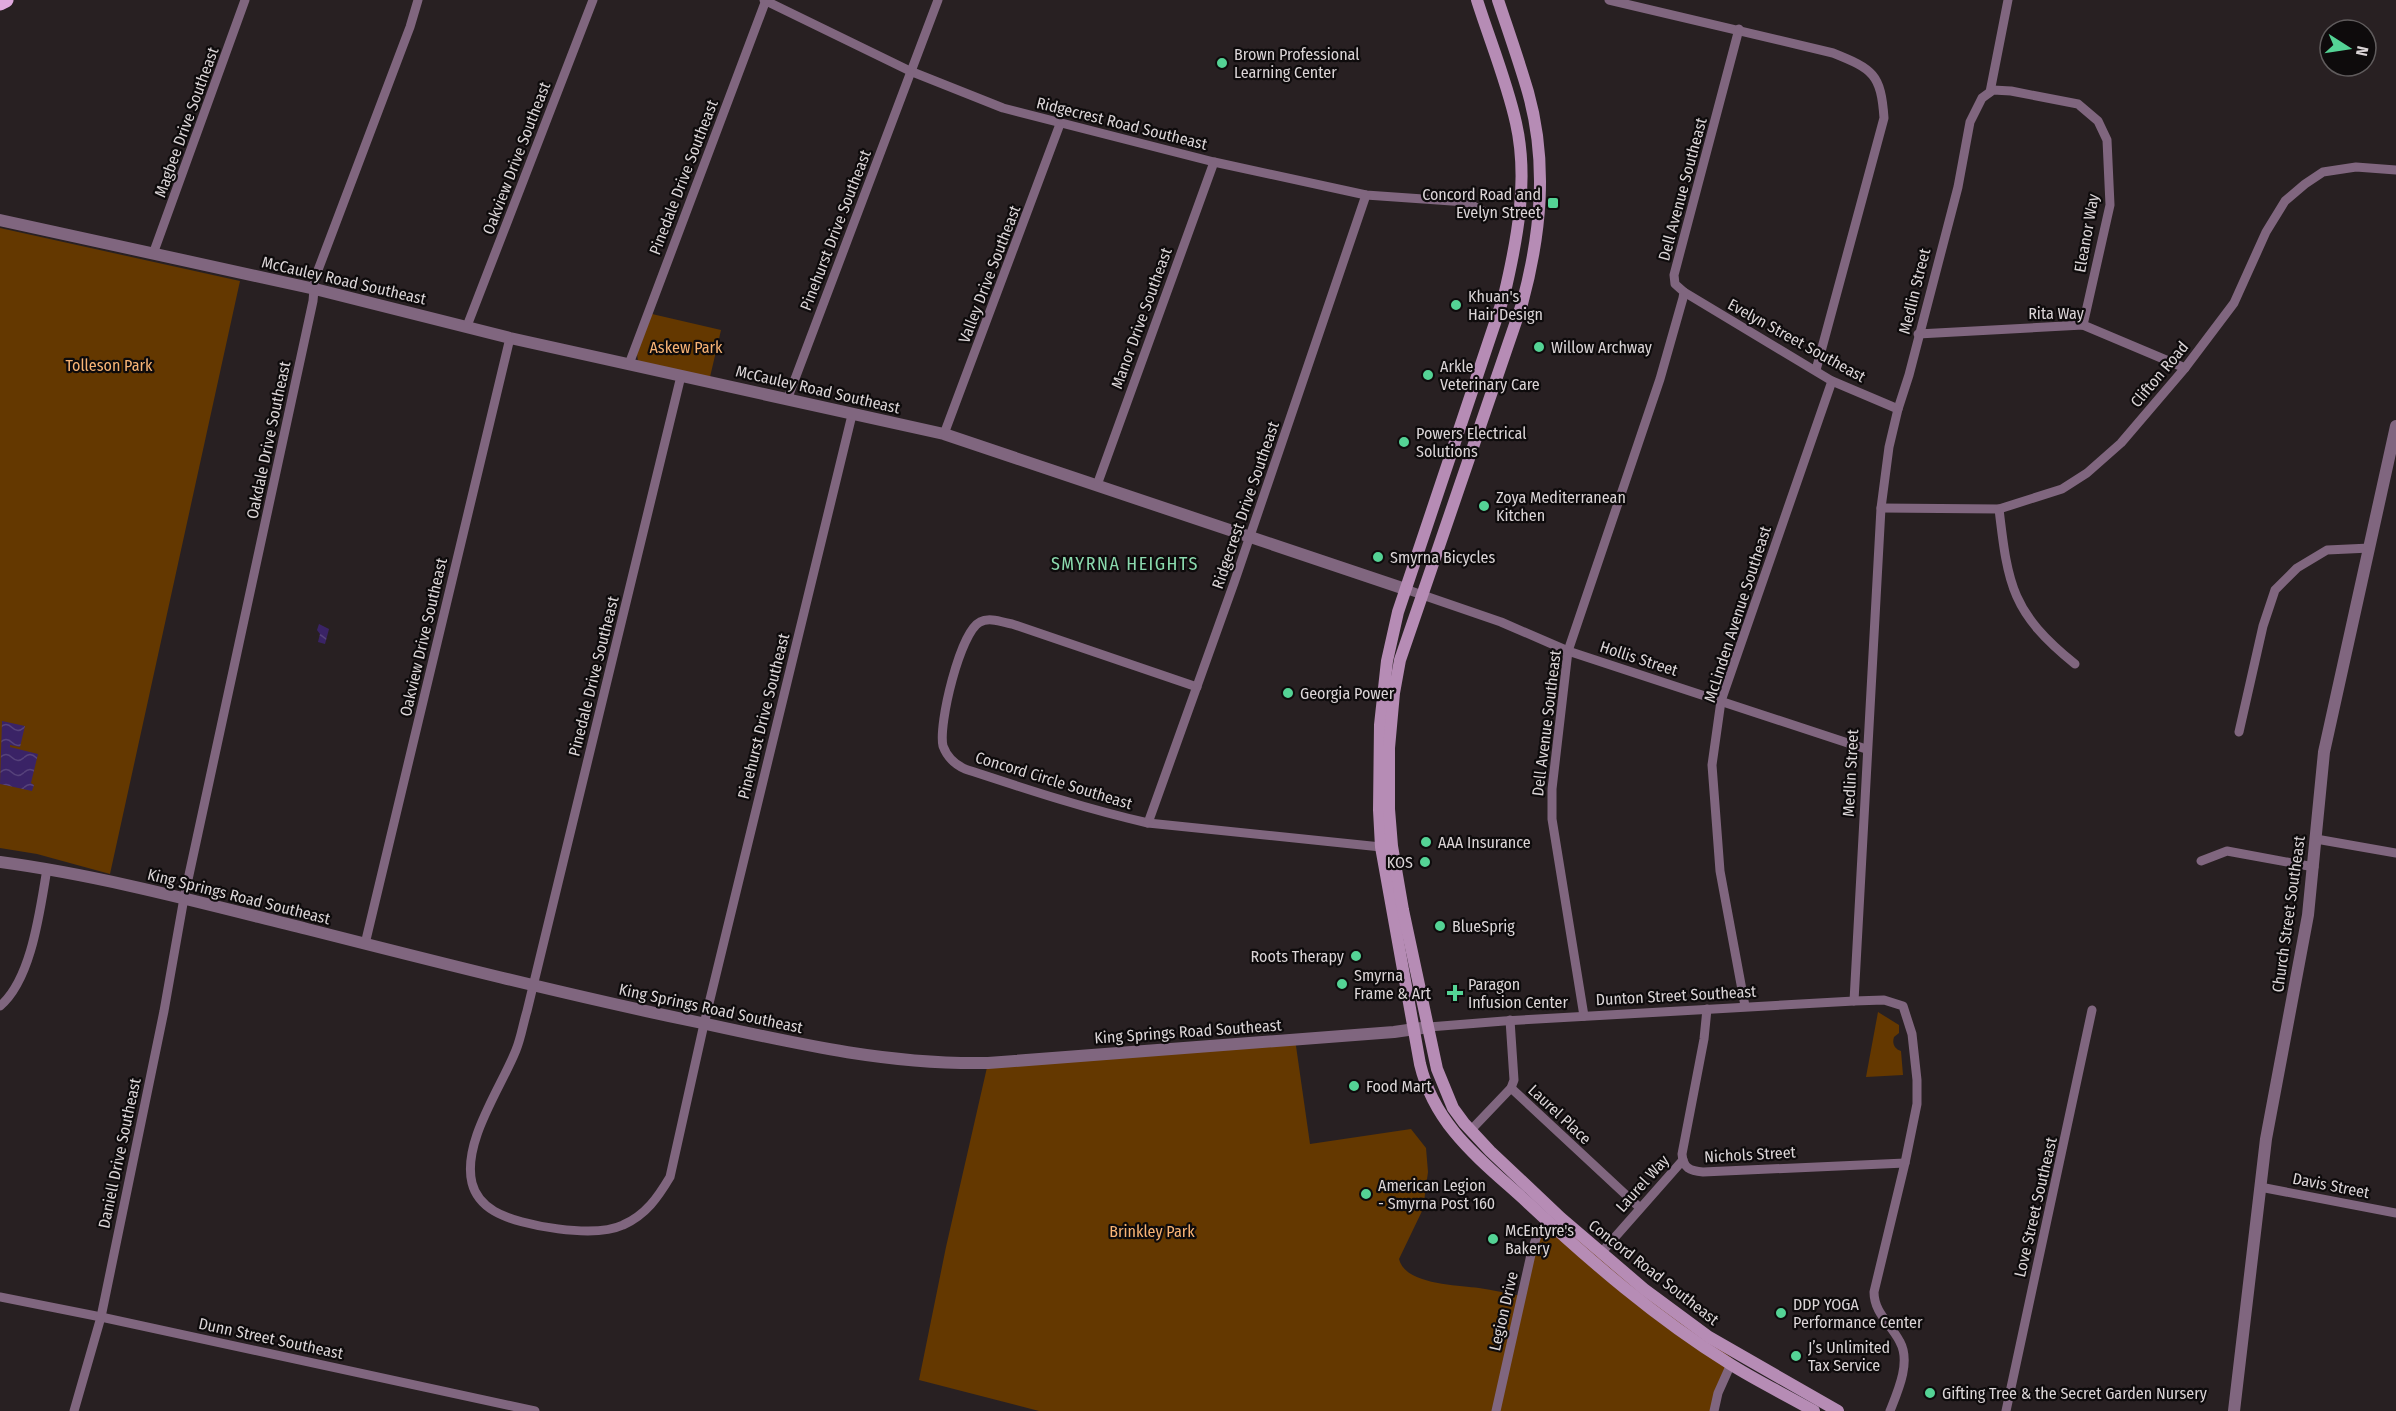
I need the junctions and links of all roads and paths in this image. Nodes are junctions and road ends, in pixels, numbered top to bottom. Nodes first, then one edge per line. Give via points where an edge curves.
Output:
1 (6, 0) edge
2 (245, 0) edge
3 (418, 0) edge
4 (593, 0) edge
5 (766, 0) edge
6 (938, 0) edge
7 (1478, 0) edge
8 (1498, 0) edge
9 (1609, 0) edge
10 (2008, 0) edge
11 (0, 3) edge
12 (1739, 30) junction
13 (910, 71) junction
14 (1990, 92) junction
15 (1060, 124) junction
16 (1214, 162) junction
17 (2396, 170) edge
18 (1366, 195) junction
19 (1490, 215) dead end
20 (0, 220) edge
21 (153, 254) junction
22 (315, 290) junction
23 (1684, 292) junction
24 (2083, 325) junction
25 (467, 326) junction
26 (1918, 334) junction
27 (510, 338) junction
28 (629, 364) junction
29 (2185, 368) junction
30 (1816, 370) junction
31 (681, 376) junction
32 (1832, 381) junction
33 (787, 400) junction
34 (1898, 409) junction
35 (852, 415) junction
36 (2396, 426) edge
37 (944, 434) junction
38 (1097, 485) junction
39 (1881, 508) junction
40 (1999, 509) junction
41 (1250, 538) junction
42 (2370, 549) junction
43 (1405, 590) junction
44 (1423, 595) junction
45 (1568, 651) junction
46 (2075, 664) dead end
47 (1197, 687) junction
48 (1722, 701) junction
49 (2239, 732) dead end
50 (1866, 749) junction
51 (1148, 823) junction
52 (2316, 839) junction
53 (1382, 847) junction
54 (2396, 853) edge
55 (2201, 861) dead end
56 (0, 862) edge
57 (2314, 867) junction
58 (47, 869) junction
59 (184, 898) junction
60 (365, 944) junction
61 (534, 984) junction
62 (1854, 1000) junction
63 (0, 1006) edge
64 (1745, 1006) junction
65 (1707, 1009) junction
66 (2092, 1010) dead end
67 (1584, 1016) junction
68 (1510, 1020) junction
69 (704, 1024) junction
70 (1429, 1027) junction
71 (1413, 1030) junction
72 (1511, 1088) junction
73 (1470, 1131) junction
74 (1683, 1160) junction
75 (1905, 1163) junction
76 (2260, 1186) junction
77 (1640, 1208) junction
78 (2396, 1214) edge
79 (1547, 1221) junction
80 (1601, 1253) junction
81 (0, 1298) edge
82 (101, 1317) junction
83 (1731, 1364) junction
84 (74, 1411) edge
85 (535, 1411) edge
86 (1496, 1411) edge
87 (1714, 1411) edge
88 (1814, 1411) edge
89 (1838, 1411) edge
90 (1890, 1411) edge
91 (2006, 1411) edge
92 (2234, 1411) edge

1 - 11 main road
2 - 21 street, Magbee Drive Southeast
3 - 22 street, Oakdale Drive Southeast via 315,278
4 - 25 street, Oakview Drive Southeast
5 - 13 street, Ridgecrest Road Southeast
5 - 28 street, Pinedale Drive Southeast
6 - 13 street, Pinehurst Drive Southeast
7 - 43 main road, Concord Road Southeast via 1516,123 1521,177 1515,248 1504,296
8 - 44 main road, Concord Road Southeast via 1536,129 1540,182 1536,245 1522,304
9 - 12 street
10 - 14 street
12 - 23 street, Dell Avenue Southeast via 1674,276 1675,284
12 - 30 street via 1854,61 1870,71 1881,90 1884,118
13 - 15 street, Ridgecrest Road Southeast via 984,102
13 - 33 street, Pinehurst Drive Southeast
14 - 24 street, Eleanor Way via 2011,91 2078,104 2098,121 2107,140 2110,205
14 - 26 street, Medlin Street via 1982,98 1970,122 1958,187
15 - 16 street, Ridgecrest Road Southeast
15 - 37 street, Valley Drive Southeast
16 - 18 street, Ridgecrest Road Southeast
16 - 38 street, Manor Drive Southeast
17 - 29 street, Clifton Road via 2356,167 2323,172 2285,201 2266,232 2234,303
18 - 19 street, Ridgecrest Road Southeast via 1466,202
18 - 41 street, Ridgecrest Drive Southeast
20 - 21 street, McCauley Road Southeast
21 - 22 street, McCauley Road Southeast
22 - 25 street, McCauley Road Southeast
22 - 59 street, Oakdale Drive Southeast
23 - 30 street, Evelyn Street Southeast
23 - 45 street, Dell Avenue Southeast via 1660,379
24 - 26 street, Rita Way
24 - 29 street, Rita Way
25 - 27 street, McCauley Road Southeast
26 - 34 street, Medlin Street
27 - 28 street, McCauley Road Southeast
27 - 60 street, Oakview Drive Southeast
28 - 31 street, McCauley Road Southeast
29 - 40 street, Clifton Road via 2121,443 2087,473 2062,489
30 - 32 street, Evelyn Street Southeast
31 - 33 street, McCauley Road Southeast
31 - 61 street, Pinedale Drive Southeast
32 - 34 street, Evelyn Street Southeast
32 - 48 street, McLinden Avenue Southeast
33 - 35 street, McCauley Road Southeast
34 - 39 street, Medlin Street
35 - 37 street, McCauley Road Southeast
35 - 69 street, Pinehurst Drive Southeast
36 - 42 street, Church Street Southeast
37 - 38 street, McCauley Road Southeast
38 - 41 street, McCauley Road Southeast
39 - 40 street, Clifton Road
39 - 50 street, Medlin Street
40 - 46 street via 2006,566 2024,613
41 - 43 street, McCauley Road Southeast
41 - 47 street, Ridgecrest Drive Southeast
42 - 49 street via 2327,550 2305,561 2281,583 2268,607
42 - 52 street, Church Street Southeast via 2324,752
43 - 44 street, Hollis Street
43 - 53 main road, Concord Road Southeast via 1388,661 1380,724
44 - 45 street, Hollis Street
44 - 70 main road, Concord Road Southeast via 1396,676 1389,780 1397,879
45 - 48 street, Hollis Street
45 - 67 street, Dell Avenue Southeast via 1552,819
47 - 51 street, Ridgecrest Drive Southeast
47 - 51 street, Concord Circle Southeast via 998,621 979,622 965,642 942,733 943,746 956,765 1069,803
48 - 50 street, Hollis Street
48 - 64 street, McLinden Avenue Southeast via 1712,765 1720,871
50 - 62 street, Medlin Street
51 - 53 street, Concord Circle Southeast
52 - 54 street
52 - 57 street, Church Street Southeast
53 - 71 main road, Concord Road Southeast
55 - 57 street via 2227,851
56 - 58 street, King Springs Road Southeast
57 - 76 street, Church Street Southeast
58 - 59 street, King Springs Road Southeast
58 - 63 street via 27,963 18,985
59 - 60 street, King Springs Road Southeast
59 - 82 street, Daniell Drive Southeast
60 - 61 street, King Springs Road Southeast
61 - 69 street, King Springs Road Southeast
61 - 69 street, Pinedale Drive Southeast via 517,1049 478,1132 471,1161 472,1183 480,1200 495,1212 518,1220 597,1232 622,1226 641,1215 670,1177
62 - 64 street, Dunton Street Southeast
62 - 75 street via 1893,1002 1904,1006 1908,1015 1917,1080 1914,1123
64 - 65 street, Dunton Street Southeast
65 - 67 street, Dunton Street Southeast
65 - 74 street, Nichols Street
66 - 91 street, Love Street Southeast
67 - 68 street, Dunton Street Southeast
68 - 70 street, Dunton Street Southeast
68 - 72 street, Laurel Place via 1514,1080
69 - 71 street, King Springs Road Southeast via 856,1054 963,1064
70 - 71 street, King Springs Road Southeast
70 - 73 main road, Concord Road Southeast via 1444,1089
71 - 79 main road, Concord Road Southeast via 1428,1090 1448,1126
72 - 73 street
72 - 77 street, Laurel Place
73 - 80 main road, Concord Road Southeast
74 - 75 street, Nichols Street via 1689,1170 1703,1172
74 - 77 street, Laurel Way
75 - 90 street via 1874,1292 1879,1311 1904,1352 1903,1371
76 - 78 street, Davis Street
76 - 92 street, Church Street Southeast
77 - 80 street, Laurel Way
79 - 83 main road, Concord Road Southeast via 1629,1292
79 - 86 street, Legion Drive via 1532,1250
80 - 89 main road, Concord Road Southeast via 1710,1337
81 - 82 street, Dunn Street Southeast
82 - 84 street, Daniell Drive Southeast
82 - 85 street, Dunn Street Southeast
83 - 87 street
83 - 88 main road, Concord Road Southeast

